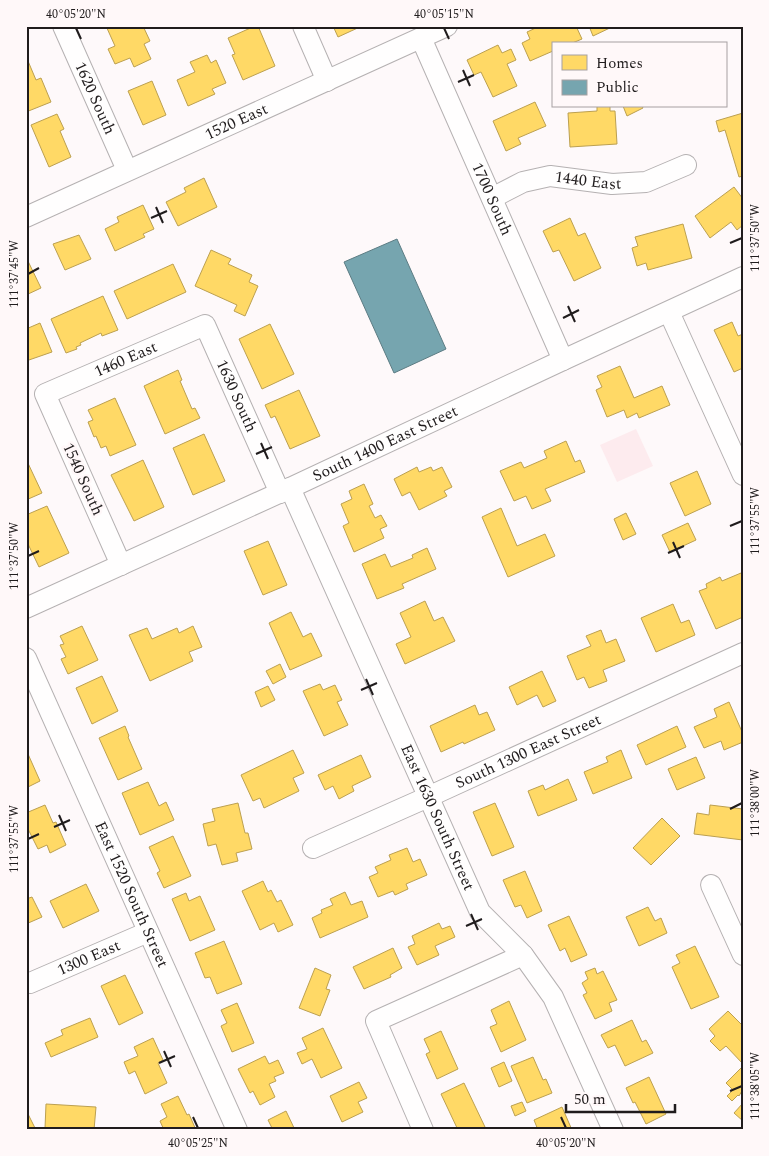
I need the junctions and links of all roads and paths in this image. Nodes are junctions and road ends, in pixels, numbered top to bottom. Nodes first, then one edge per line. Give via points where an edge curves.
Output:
1 (63, 26) edge
2 (303, 26) edge
3 (447, 26) edge
4 (420, 38) junction
5 (327, 80) junction
6 (686, 165) dead end
7 (127, 170) junction
8 (492, 198) junction
9 (26, 217) edge
10 (743, 277) edge
11 (669, 312) junction
12 (205, 325) joint
13 (563, 360) junction
14 (45, 394) joint
15 (743, 475) edge
16 (285, 490) junction
17 (121, 565) junction
18 (26, 608) edge
19 (743, 653) edge
20 (26, 658) edge
21 (428, 797) junction
22 (313, 848) dead end
23 (711, 885) dead end
24 (148, 932) junction
25 (743, 955) edge
26 (523, 956) junction
27 (30, 983) dead end
28 (238, 1130) edge
29 (423, 1130) edge
30 (613, 1130) edge

1 - 7 street, 1620 South
2 - 5 street
3 - 4 street, 1520 East
4 - 5 street, 1520 East
4 - 8 street, 1700 South
5 - 7 street, 1520 East
6 - 8 street, 1440 East via 646,182 612,184 550,176 523,182
7 - 9 street, 1520 East
8 - 13 street, 1700 South
10 - 11 street, South 1400 East Street
11 - 13 street, South 1400 East Street
11 - 15 street
12 - 14 street, 1460 East
12 - 16 street, 1630 South
13 - 16 street, South 1400 East Street
14 - 17 street, 1540 South
16 - 17 street, South 1400 East Street
16 - 21 street, East 1630 South Street
17 - 18 street, South 1400 East Street
19 - 21 street, South 1300 East Street
20 - 24 street, East 1520 South Street
21 - 22 street, South 1300 East Street
21 - 26 street, East 1630 South Street via 480,912
23 - 25 street
24 - 27 street, 1300 East
24 - 28 street, East 1520 South Street
26 - 29 street via 376,1021
26 - 30 street, East 1630 South Street via 553,997

